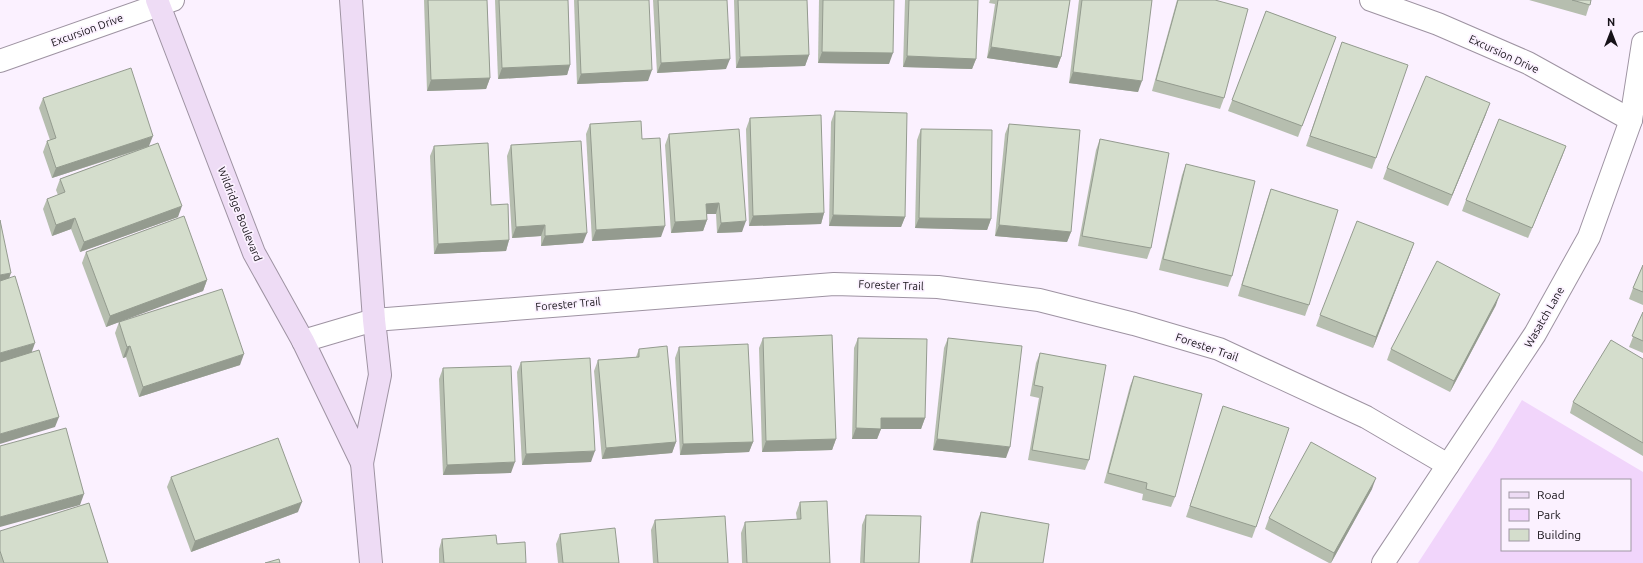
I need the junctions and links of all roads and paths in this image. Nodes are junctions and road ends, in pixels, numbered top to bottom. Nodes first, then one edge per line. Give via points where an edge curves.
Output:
1 (351, 0) edge
2 (1371, 0) edge
3 (163, 2) edge
4 (1643, 43) edge
5 (0, 61) edge
6 (1631, 120) junction
7 (374, 320) junction
8 (303, 341) junction
9 (362, 463) junction
10 (1448, 465) junction
11 (371, 563) edge
12 (1383, 563) edge

1 - 7 street, Wildridge Boulevard
2 - 6 street, Excursion Drive via 1438,24 1528,63
3 - 5 street, Excursion Drive
3 - 8 street, Wildridge Boulevard via 254,253
4 - 6 street, Wasatch Lane
6 - 10 street, Wasatch Lane via 1589,237 1535,334
7 - 8 street, Forester Trail
7 - 9 street, Wildridge Boulevard via 380,375
7 - 10 street, Forester Trail via 834,284 938,287 1039,300 1219,349 1366,417
8 - 9 street, Wildridge Boulevard
9 - 11 street, Wildridge Boulevard
10 - 12 street, Wasatch Lane

